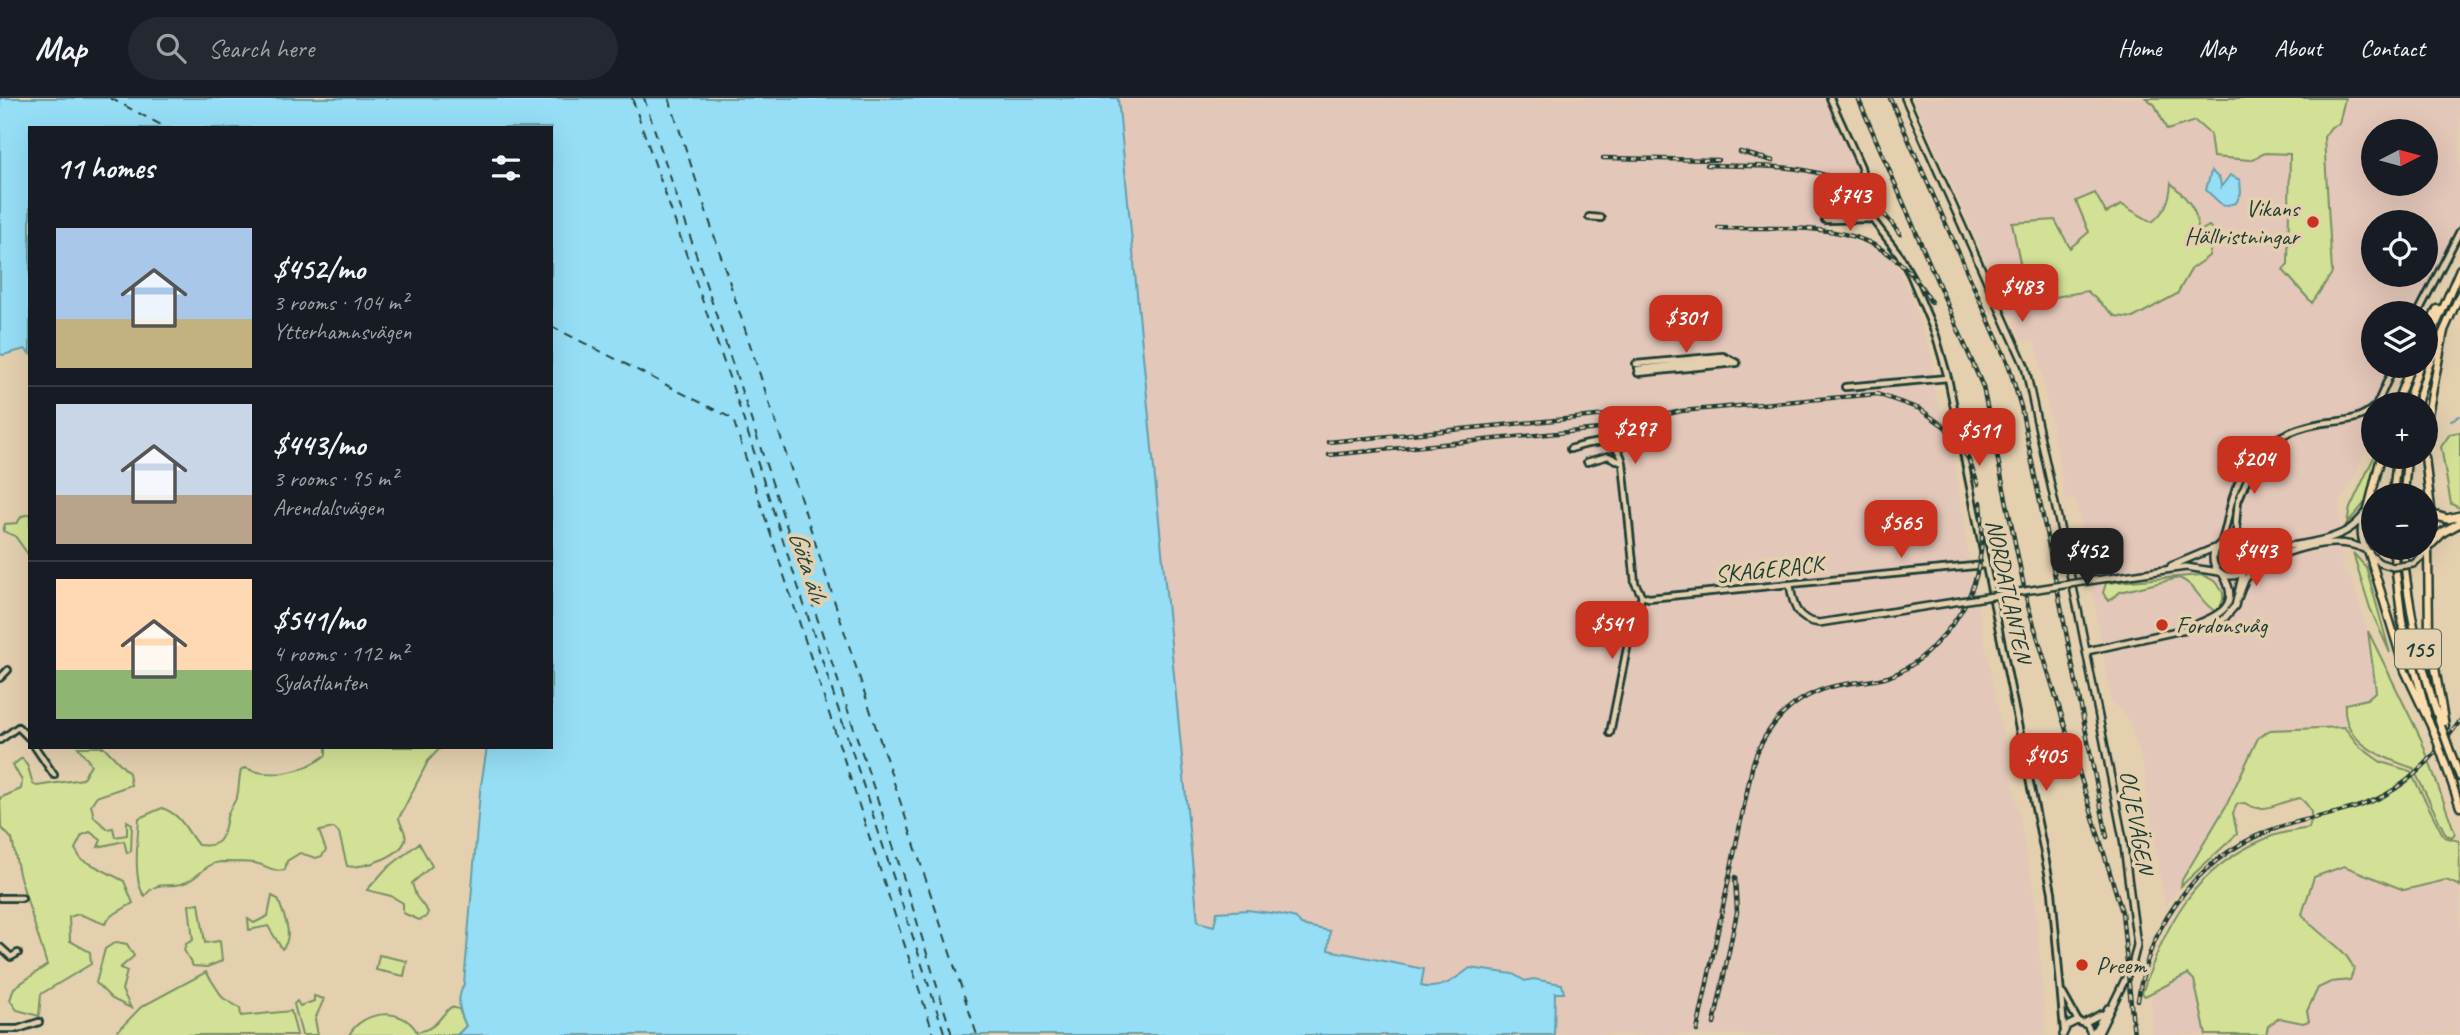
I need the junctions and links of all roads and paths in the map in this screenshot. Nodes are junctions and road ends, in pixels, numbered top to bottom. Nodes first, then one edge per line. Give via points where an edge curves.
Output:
1 (1830, 98) edge
2 (1905, 98) edge
3 (1589, 218) dead end
4 (1601, 218) dead end
5 (1872, 219) junction
6 (1825, 220) dead end
7 (2460, 230) edge
8 (2460, 269) edge
9 (2450, 288) junction
10 (2460, 294) edge
11 (2424, 301) edge
12 (2438, 310) edge
13 (2438, 318) edge
14 (2445, 326) junction
15 (1731, 358) dead end
16 (1637, 369) dead end
17 (1948, 378) junction
18 (1845, 387) dead end
19 (2421, 392) edge
20 (2432, 392) edge
21 (2361, 416) edge
22 (1570, 449) dead end
23 (2257, 454) junction
24 (1587, 462) dead end
25 (1623, 463) junction
26 (2361, 516) edge
27 (2438, 516) edge
28 (2460, 516) edge
29 (2460, 523) edge
30 (2438, 538) edge
31 (2241, 544) junction
32 (2219, 545) junction
33 (2361, 550) edge
34 (2370, 560) edge
35 (2377, 560) edge
36 (2394, 560) edge
37 (2405, 560) edge
38 (2417, 560) edge
39 (2430, 560) edge
40 (2260, 564) junction
41 (1984, 565) junction
42 (2158, 570) junction
43 (2244, 571) junction
44 (2220, 573) junction
45 (1790, 585) junction
46 (1642, 596) junction
47 (2236, 601) junction
48 (2179, 631) junction
49 (2087, 651) junction
50 (8, 670) dead end
51 (0, 678) edge
52 (2443, 726) junction
53 (2434, 732) junction
54 (1610, 733) dead end
55 (28, 737) edge
56 (0, 740) edge
57 (36, 749) edge
58 (54, 775) dead end
59 (2460, 777) edge
60 (2460, 807) edge
61 (0, 898) edge
62 (22, 898) dead end
63 (0, 947) edge
64 (19, 953) dead end
65 (2062, 990) junction
66 (2117, 993) junction
67 (2108, 1007) junction
68 (39, 1022) dead end
69 (2081, 1022) junction
70 (0, 1023) edge
71 (1, 1029) edge
72 (2064, 1032) edge
73 (2092, 1035) edge
74 (2098, 1035) edge

1 - 5 street, NORDATLANTEN via 1861,167
2 - 49 street, OLJEVÄGEN via 2031,383
3 - 4 street
5 - 6 street
5 - 17 street, NORDATLANTEN via 1910,274
7 - 11 street
8 - 9 main road
9 - 12 main road
9 - 13 main road
10 - 14 main road
14 - 19 main road
14 - 20 main road
15 - 16 street
17 - 18 street
17 - 41 street, NORDATLANTEN
21 - 23 street via 2290,431
22 - 25 street via 1609,443
23 - 31 street via 2238,501 2236,523
23 - 32 street via 2238,484
24 - 25 street via 1608,456
25 - 46 street via 1635,583
26 - 31 street via 2337,535 2273,548
27 - 28 highway
29 - 30 highway
31 - 32 street via 2232,540
31 - 43 street via 2249,558
32 - 42 street
32 - 44 street via 2213,558
33 - 40 street via 2334,544 2286,553
34 - 53 main road via 2401,659
35 - 38 street, bridge via 2393,567
36 - 53 main road, 155 via 2408,651
37 - 52 main road, 155 via 2416,642
39 - 52 main road via 2428,622
40 - 43 street
40 - 47 street via 2247,576
41 - 45 street, SKAGERACK
41 - 65 street, NORDATLANTEN via 2052,892
42 - 44 street via 2195,567
42 - 45 street, bridge via 1819,623 1799,614
43 - 44 street via 2234,576
43 - 47 street
44 - 48 street via 2229,589 2226,607
45 - 46 street, SKAGERACK
46 - 54 street
47 - 48 street via 2222,621
48 - 49 street
49 - 66 street, OLJEVÄGEN via 2136,925 2136,956
50 - 51 street
52 - 59 main road, 155, bridge
53 - 60 main road, 155, bridge
55 - 56 street via 18,727
57 - 58 street
61 - 62 street
63 - 64 street via 9,956
65 - 69 street, NORDATLANTEN
65 - 72 street, NORDATLANTEN
66 - 67 street, OLJEVÄGEN
66 - 74 street, OLJEVÄGEN
67 - 69 street, OLJEVÄGEN
67 - 73 street, OLJEVÄGEN
68 - 71 street
69 - 72 street, OLJEVÄGEN via 2071,1023
69 - 73 street, OLJEVÄGEN
70 - 71 street

